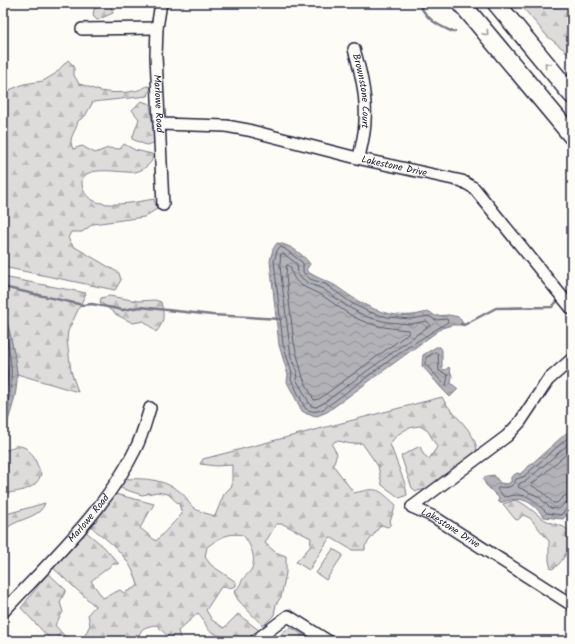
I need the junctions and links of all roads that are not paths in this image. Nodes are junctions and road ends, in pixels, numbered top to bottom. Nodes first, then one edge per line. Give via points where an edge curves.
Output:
1 (161, 3) edge
2 (461, 3) edge
3 (496, 3) edge
4 (157, 28) junction
5 (82, 29) dead end
6 (354, 49) dead end
7 (572, 95) edge
8 (159, 124) junction
9 (572, 136) edge
10 (359, 158) junction
11 (163, 205) dead end
12 (572, 309) edge
13 (572, 359) edge
14 (150, 408) dead end
15 (572, 606) edge
16 (3, 612) edge
17 (255, 641) edge
18 (328, 641) edge

1 - 4 street, Marlowe Road
2 -> 9 highway
7 -> 3 highway
4 - 5 street
4 - 8 street, Marlowe Road
6 - 10 street, Brownstone Court via 365,105
8 - 10 street, Lakestone Drive via 234,127
8 - 11 street, Marlowe Road
10 - 12 street, Lakestone Drive via 462,181 474,188
13 - 15 street, Lakestone Drive via 548,380 520,422 507,436 412,507 434,516
14 - 16 street, Marlowe Road via 136,448 108,494
17 - 18 street via 288,616

